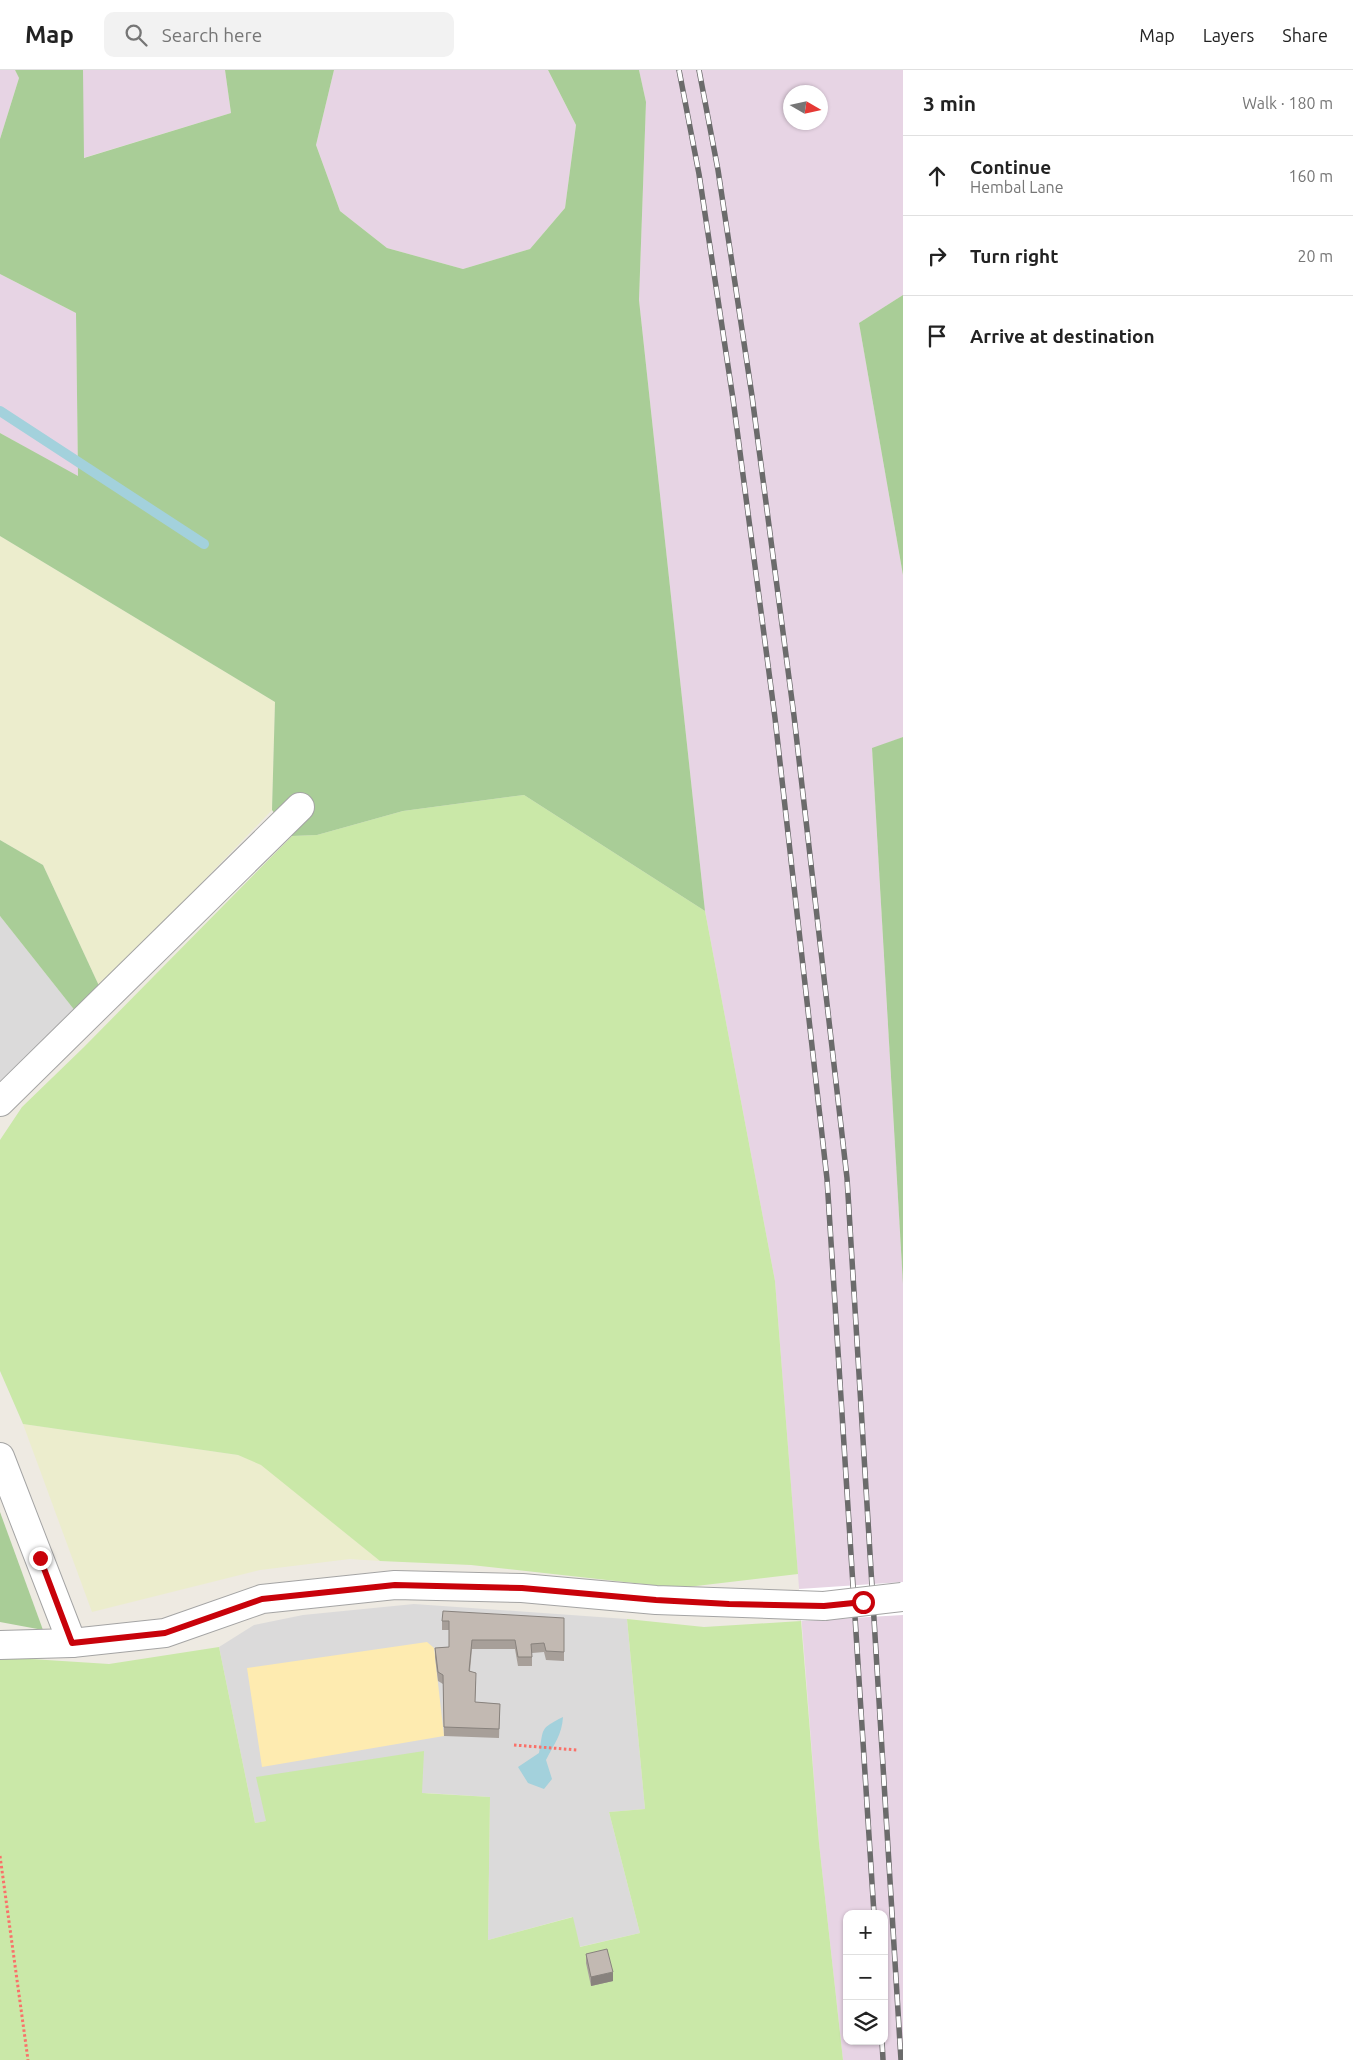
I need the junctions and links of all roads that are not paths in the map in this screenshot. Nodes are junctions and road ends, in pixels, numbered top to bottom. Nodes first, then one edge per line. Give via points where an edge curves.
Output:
1 (300, 807) dead end
2 (0, 1102) edge
3 (0, 1456) edge
4 (903, 1597) edge
5 (72, 1643) junction
6 (0, 1645) edge

1 - 2 street
3 - 5 street
4 - 5 street, bridge via 824,1606 656,1600 522,1588 395,1585 262,1599 165,1633
5 - 6 street

